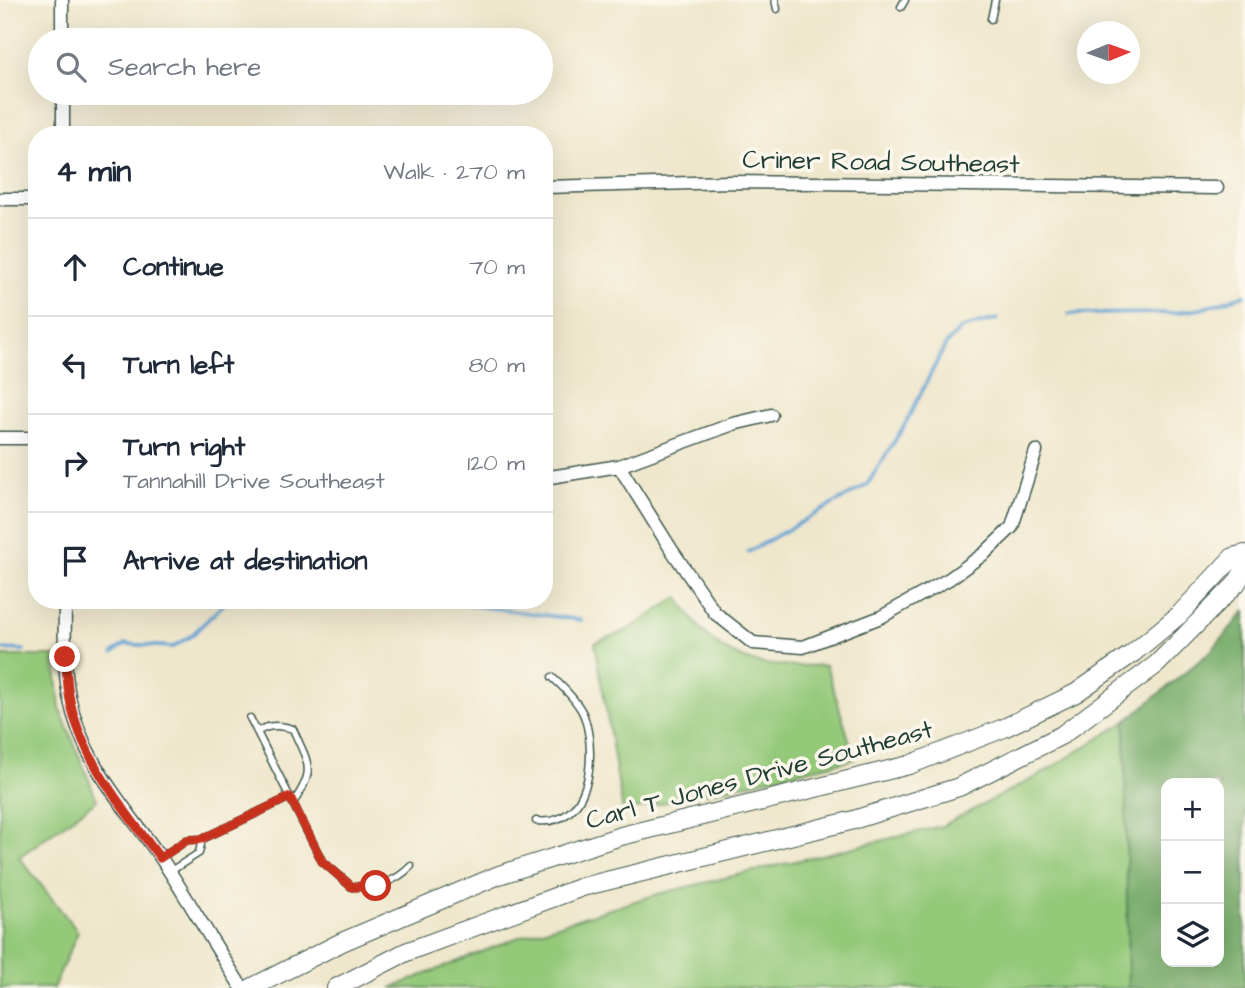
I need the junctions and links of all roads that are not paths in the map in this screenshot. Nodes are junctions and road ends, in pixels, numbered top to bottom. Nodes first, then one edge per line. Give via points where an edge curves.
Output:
1 (62, 0) edge
2 (775, 0) edge
3 (905, 0) edge
4 (995, 0) edge
5 (901, 7) dead end
6 (777, 9) dead end
7 (991, 19) dead end
8 (62, 28) edge
9 (63, 105) edge
10 (63, 126) edge
11 (553, 187) edge
12 (1217, 188) dead end
13 (28, 199) edge
14 (0, 200) edge
15 (771, 415) dead end
16 (0, 438) edge
17 (28, 438) edge
18 (1036, 452) dead end
19 (619, 466) junction
20 (553, 477) edge
21 (1245, 554) edge
22 (1245, 569) edge
23 (65, 609) edge
24 (552, 677) dead end
25 (250, 718) dead end
26 (257, 732) junction
27 (291, 800) junction
28 (536, 821) dead end
29 (202, 839) junction
30 (160, 858) junction
31 (411, 866) dead end
32 (170, 872) junction
33 (242, 988) edge
34 (251, 988) edge
35 (336, 988) edge

1 - 8 street
2 - 6 lane
3 - 5 lane
4 - 7 lane
9 - 10 street
11 - 12 street, Criner Road Southeast via 730,182
13 - 14 street
15 - 19 street via 733,424
16 - 17 street
18 - 19 street via 1012,527 985,553 881,617 803,647 753,643 715,613
19 - 20 street
21 - 34 main road, Carl T Jones Drive Southeast via 1233,557 1179,615 1133,653 1076,693 1004,729 909,765 621,836 499,875 342,942
22 - 35 main road via 1236,584 1157,664 1062,735 959,788 850,821 582,887 406,952
23 - 30 street via 69,696 82,737 106,785
24 - 28 lane via 585,717 592,758 584,794 571,810 550,822
25 - 26 lane
26 - 27 lane
26 - 27 lane via 280,725 293,729 309,776
27 - 29 lane
27 - 31 lane via 322,861 352,887 400,878
29 - 30 lane via 187,840
29 - 32 lane via 199,853
30 - 32 street
32 - 33 street

